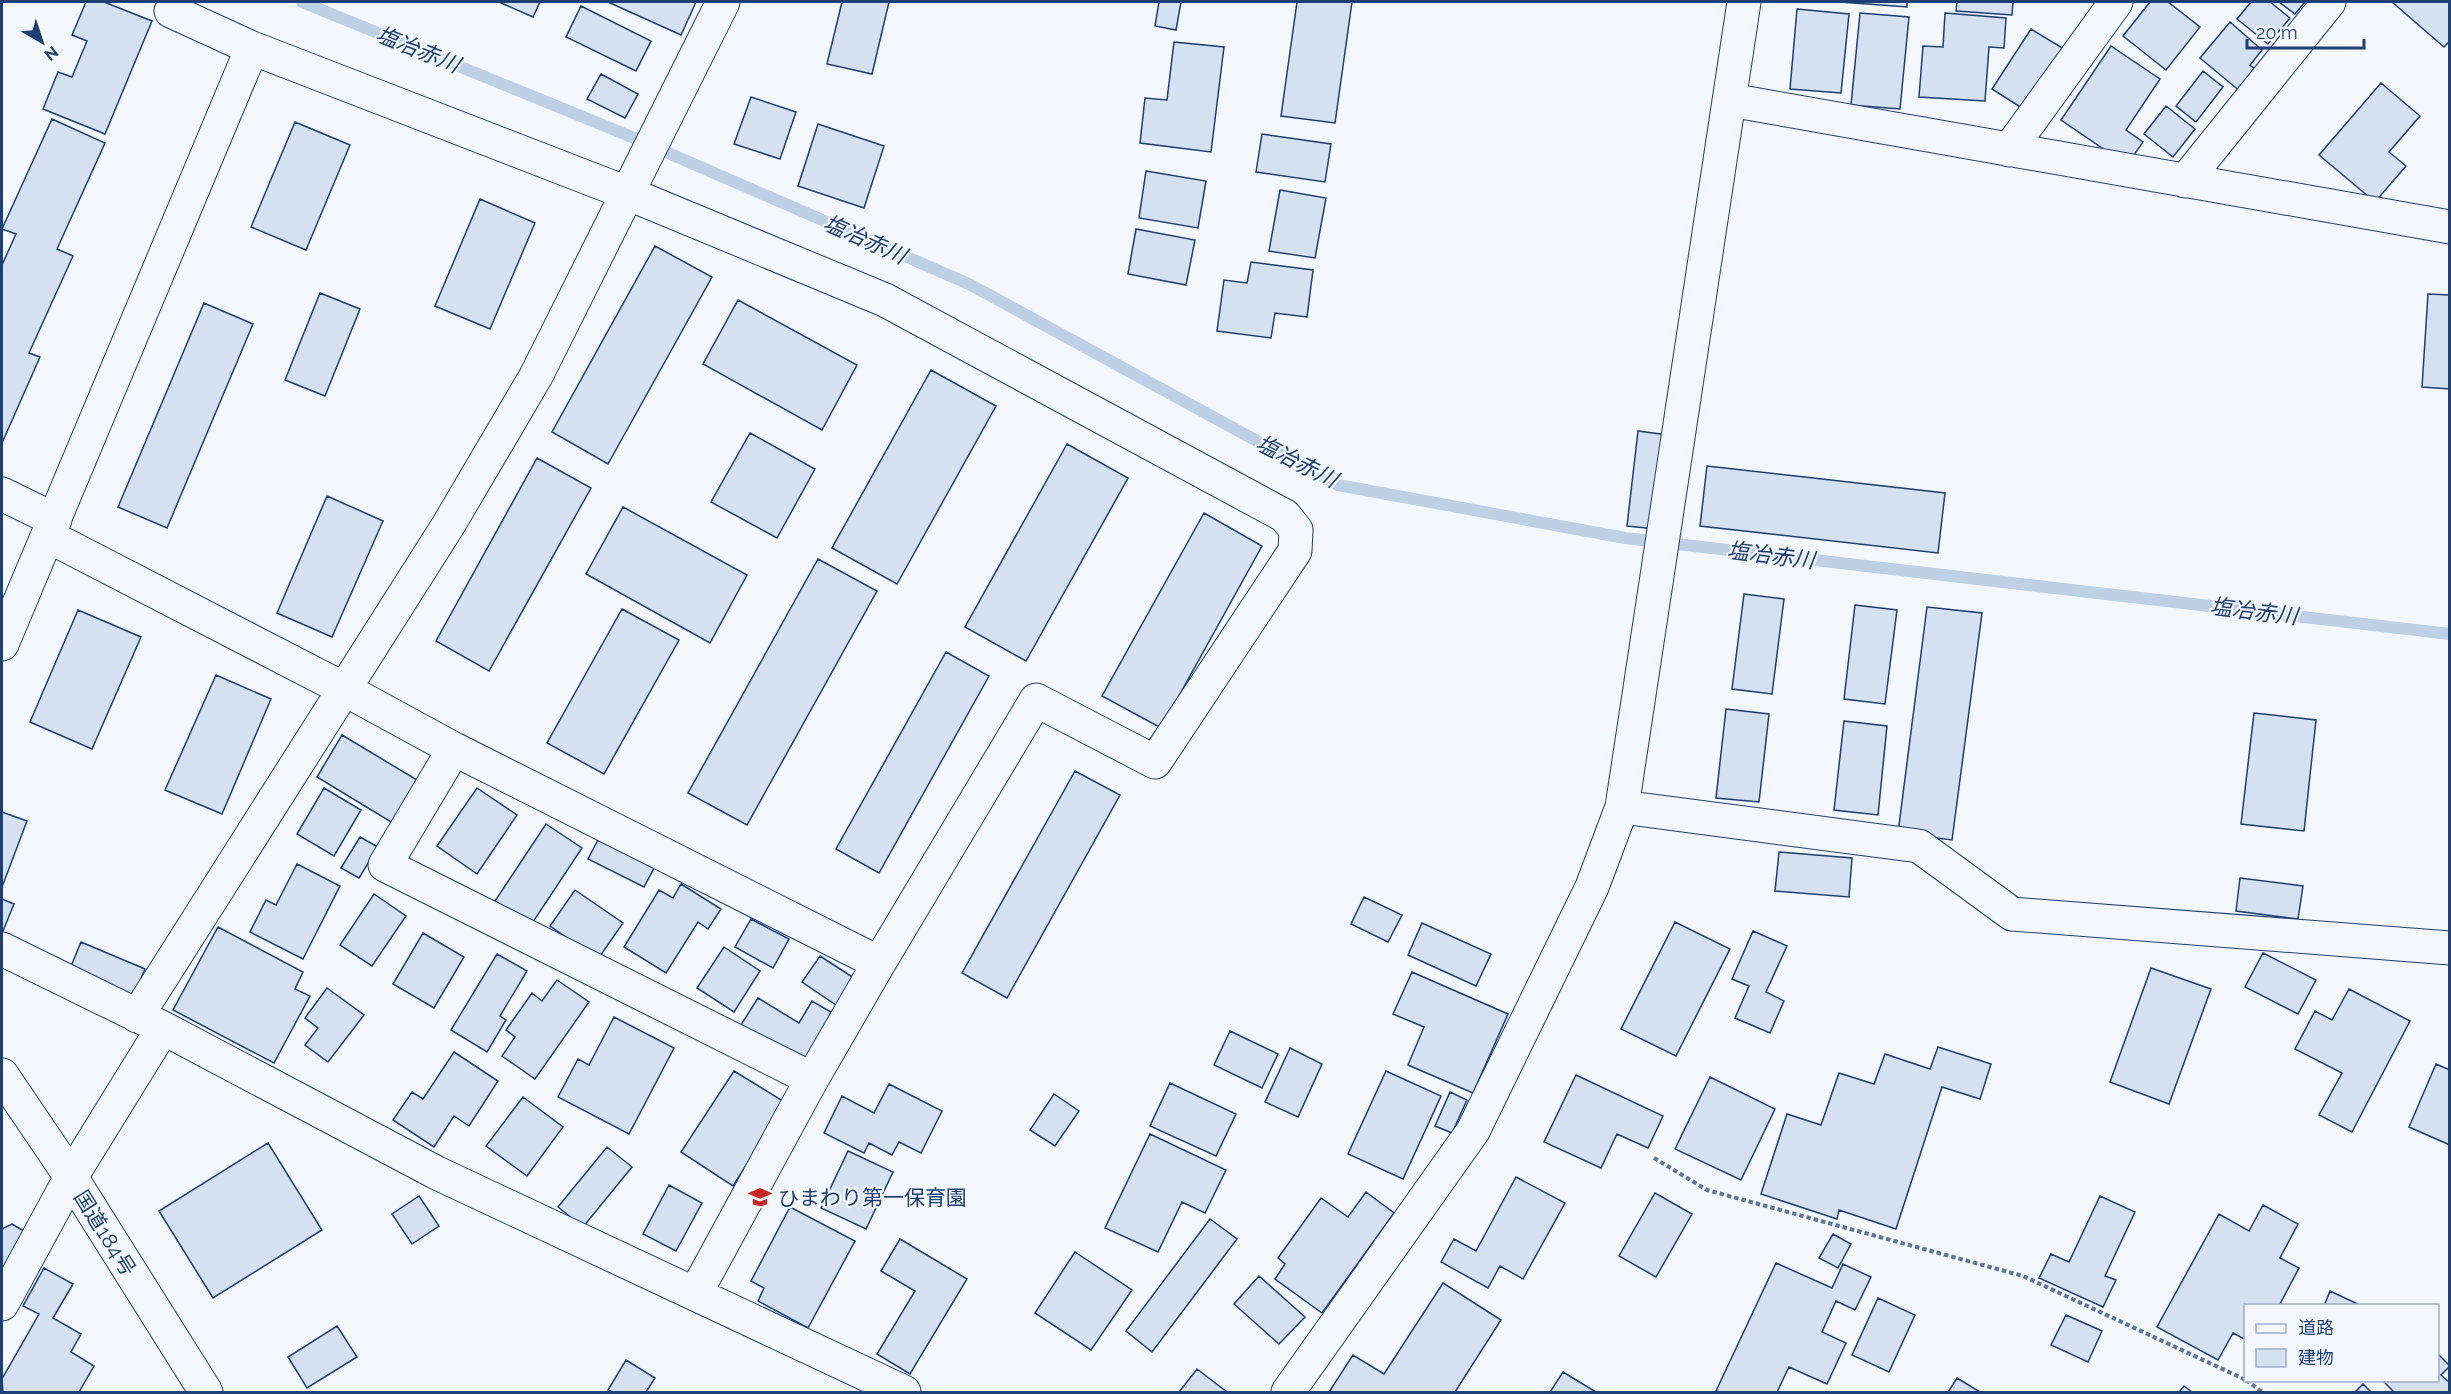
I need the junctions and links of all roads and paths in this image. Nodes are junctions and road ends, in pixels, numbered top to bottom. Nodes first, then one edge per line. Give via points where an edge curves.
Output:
1 (723, 2) edge
2 (1744, 2) edge
3 (2116, 2) edge
4 (2329, 2) edge
5 (171, 10) dead end
6 (252, 48) junction
7 (1730, 100) junction
8 (2009, 150) junction
9 (2185, 180) junction
10 (627, 193) junction
11 (2450, 227) edge
12 (2, 494) edge
13 (52, 528) junction
14 (2, 644) edge
15 (344, 688) junction
16 (454, 749) junction
17 (1622, 807) junction
18 (2450, 948) edge
19 (2, 949) edge
20 (879, 963) junction
21 (150, 1022) junction
22 (2, 1075) edge
23 (812, 1079) junction
24 (1654, 1158) dead end
25 (71, 1177) junction
26 (695, 1294) junction
27 (2, 1304) edge
28 (2244, 1379) edge
29 (2249, 1382) edge
30 (206, 1392) edge
31 (904, 1392) edge
32 (1288, 1392) edge
33 (2262, 1392) edge

1 - 10 main road
2 - 7 main road
3 - 8 main road
4 - 9 main road
5 - 6 main road
6 - 10 main road
6 - 13 main road
7 - 8 main road
7 - 17 main road
8 - 9 main road
9 - 11 main road
10 - 15 main road via 536,376
10 - 20 main road via 885,300 1285,516 1296,530 1294,551 1155,762 1036,700
12 - 13 main road
13 - 14 main road
13 - 15 main road
15 - 16 main road
15 - 21 main road
16 - 20 main road
16 - 23 main road via 385,865
17 - 18 main road via 1919,846 2012,914
17 - 32 main road via 1592,887 1473,1131
19 - 21 main road
20 - 23 main road
21 - 25 main road
21 - 26 main road via 437,1173
22 - 25 main road, 国道184号
23 - 26 main road
24 - 28 path via 1707,1190 2024,1276
25 - 27 main road
25 - 30 main road, 国道184号
26 - 31 main road
29 - 33 path

